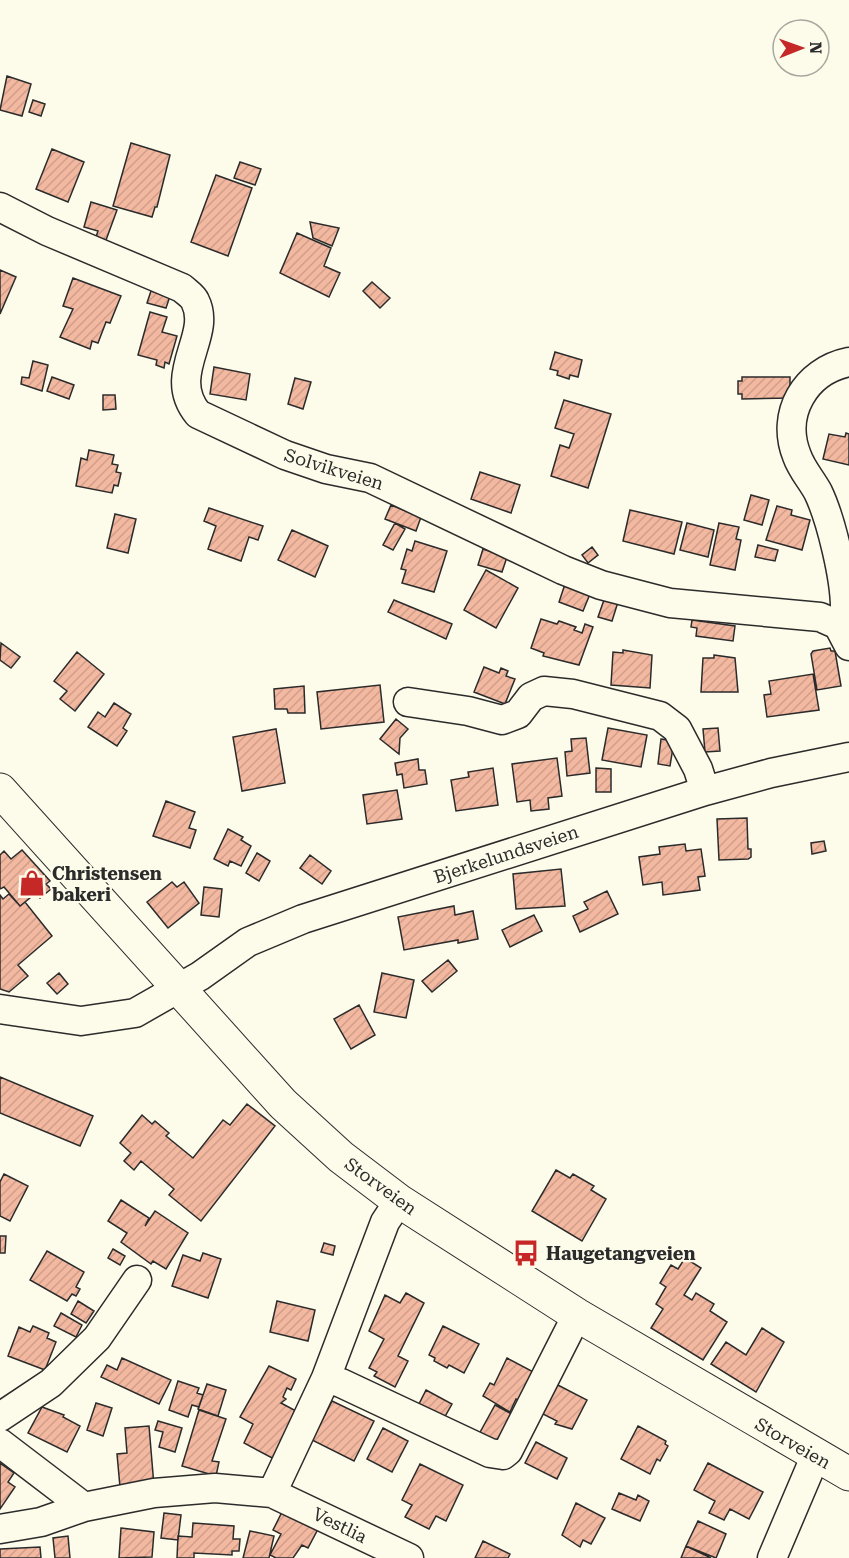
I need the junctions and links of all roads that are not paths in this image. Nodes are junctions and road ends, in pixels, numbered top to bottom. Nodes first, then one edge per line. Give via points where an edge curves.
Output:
1 (0, 207) edge
2 (849, 362) edge
3 (844, 635) edge
4 (408, 702) dead end
5 (849, 757) edge
6 (0, 790) edge
7 (705, 790) junction
8 (178, 990) junction
9 (0, 1009) edge
10 (399, 1201) junction
11 (137, 1280) dead end
12 (576, 1315) junction
13 (326, 1378) junction
14 (0, 1417) edge
15 (0, 1443) edge
16 (815, 1457) junction
17 (849, 1474) edge
18 (272, 1493) junction
19 (84, 1507) junction
20 (0, 1529) edge
21 (409, 1558) edge
22 (772, 1558) edge

1 - 3 street, Solvikveien via 182,288 195,299 199,313 185,388 189,404 198,414 285,455 370,478 601,585 670,603 820,617
2 - 3 street via 812,380 798,398 792,419 795,453 818,492 840,567
4 - 7 street via 502,720 518,714 531,697 544,691 573,693 660,716 681,736
5 - 7 street, Bjerkelundsveien
6 - 8 main road, Storveien
7 - 8 street, Bjerkelundsveien via 303,919 248,942
8 - 9 street, Bjerkelundsveien via 135,1013 81,1021
8 - 10 main road, Storveien via 283,1104 341,1157
10 - 12 main road, Storveien
10 - 13 street via 385,1222
11 - 14 street via 97,1338 51,1383
12 - 13 street via 503,1455 490,1453
12 - 16 main road, Storveien
13 - 18 street
15 - 19 street
16 - 17 main road, Storveien
16 - 22 street
18 - 19 street via 205,1489 154,1493
18 - 21 street, Vestlia
19 - 20 street via 41,1522

